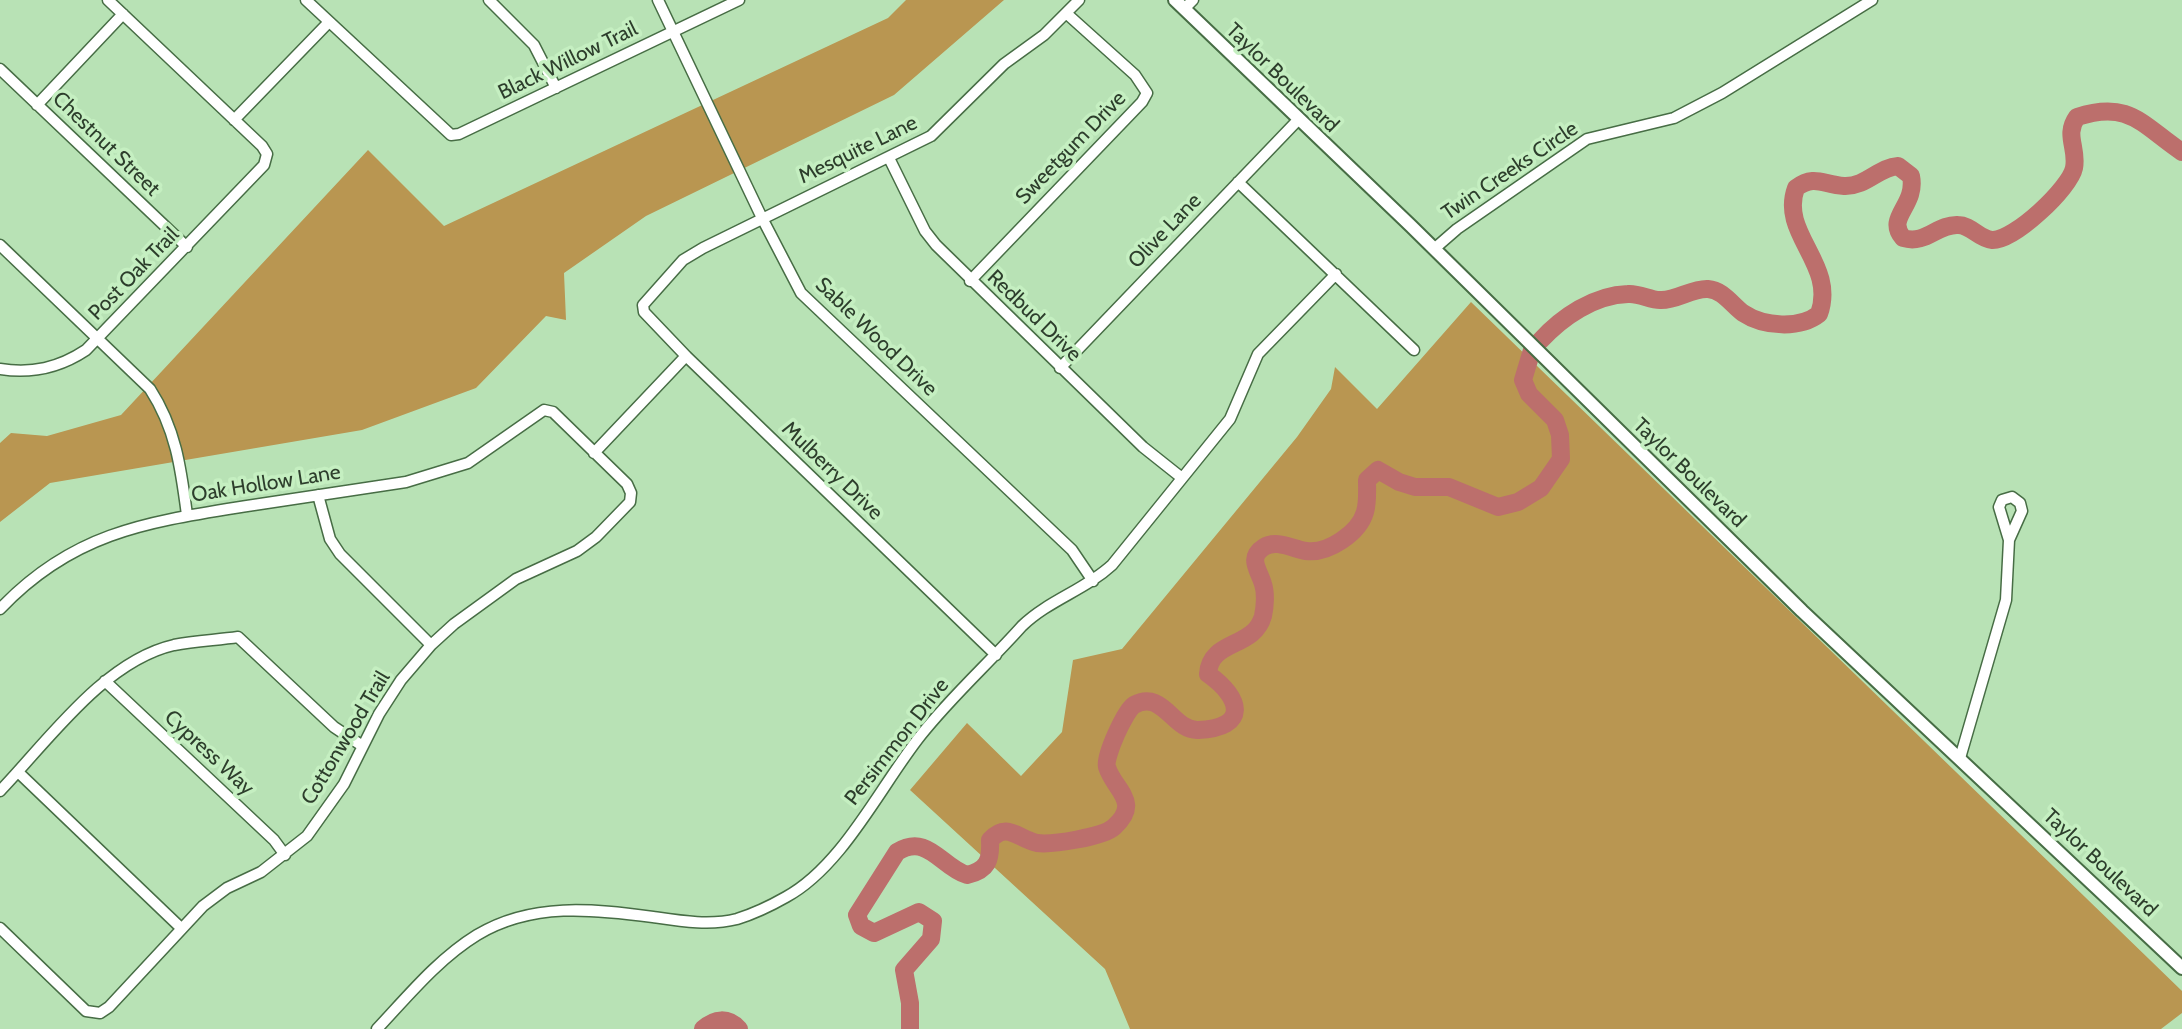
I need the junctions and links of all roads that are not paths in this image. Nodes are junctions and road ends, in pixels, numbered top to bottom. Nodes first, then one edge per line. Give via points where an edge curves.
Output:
1 (108, 0) edge
2 (306, 0) edge
3 (489, 0) edge
4 (658, 0) edge
5 (739, 0) edge
6 (1079, 0) edge
7 (1872, 0) edge
8 (1184, 3) edge
9 (1066, 13) junction
10 (123, 14) junction
11 (329, 22) junction
12 (673, 32) junction
13 (0, 69) edge
14 (556, 88) junction
15 (37, 105) junction
16 (234, 120) junction
17 (1297, 121) junction
18 (889, 158) junction
19 (1238, 182) junction
20 (762, 218) junction
21 (0, 245) edge
22 (187, 247) junction
23 (1434, 250) junction
24 (1336, 274) junction
25 (971, 281) junction
26 (644, 312) joint
27 (98, 339) junction
28 (1413, 350) dead end
29 (686, 356) junction
30 (1060, 368) junction
31 (0, 369) edge
32 (594, 453) junction
33 (1182, 478) junction
34 (317, 495) junction
35 (187, 515) junction
36 (2009, 540) dead end
37 (1093, 581) junction
38 (0, 609) edge
39 (432, 645) junction
40 (996, 656) junction
41 (105, 681) junction
42 (361, 745) junction
43 (1960, 758) junction
44 (18, 772) junction
45 (0, 791) edge
46 (285, 855) junction
47 (0, 928) edge
48 (181, 928) junction
49 (2182, 968) edge
50 (377, 1029) edge

1 - 10 street
2 - 11 street
3 - 14 street via 534,45
4 - 12 street, Sable Wood Drive
5 - 12 street, Black Willow Trail
6 - 9 street, Mesquite Lane
7 - 23 street, Twin Creeks Circle via 1722,93 1674,117 1587,139
8 - 17 street, Taylor Boulevard
9 - 18 street, Mesquite Lane via 989,78 938,130
9 - 25 street, Sweetgum Drive via 1135,75 1147,93
10 - 15 street
10 - 16 street
11 - 14 street, Black Willow Trail via 451,135
11 - 16 street
12 - 14 street, Black Willow Trail
12 - 20 street, Sable Wood Drive
13 - 15 street, Chestnut Street
15 - 22 street, Chestnut Street
16 - 22 street, Post Oak Trail via 267,154 264,165
17 - 19 street, Olive Lane
17 - 23 street, Taylor Boulevard
18 - 20 street, Mesquite Lane
18 - 25 street, Redbud Drive via 925,231
19 - 24 street
19 - 30 street, Olive Lane
20 - 26 street, Mesquite Lane via 683,260 646,299
20 - 37 street, Sable Wood Drive via 801,293 1072,551
21 - 27 street
22 - 27 street, Post Oak Trail
23 - 43 street, Taylor Boulevard via 1802,611
24 - 28 street
24 - 33 street, Persimmon Drive via 1258,354 1230,419
25 - 30 street, Redbud Drive
26 - 29 street, Mulberry Drive
27 - 31 street, Post Oak Trail via 68,362 45,370
27 - 35 street via 150,389 166,415 178,448
29 - 32 street
29 - 40 street, Mulberry Drive
30 - 33 street, Redbud Drive
32 - 34 street, Oak Hollow Lane via 553,412 544,410 492,449 439,474
32 - 39 street, Cottonwood Trail via 631,493 630,502 577,551 516,579
33 - 37 street, Persimmon Drive via 1112,565
34 - 35 street, Oak Hollow Lane
34 - 39 street via 330,539 340,554
35 - 38 street, Oak Hollow Lane via 124,529 89,543 34,576
36 - 43 street via 2006,600
37 - 40 street, Persimmon Drive via 1035,614
39 - 42 street, Cottonwood Trail via 401,680
40 - 50 street, Persimmon Drive via 922,734 833,856 787,897 737,919 694,923 589,908 538,913 506,922 441,961
41 - 42 street via 163,649 238,637 334,727
41 - 44 street
41 - 46 street, Cypress Way
42 - 46 street, Cottonwood Trail via 329,809
43 - 49 street, Taylor Boulevard
44 - 45 street
44 - 48 street
46 - 48 street, Cottonwood Trail via 227,888
47 - 48 street, Cottonwood Trail via 86,1011 100,1013

